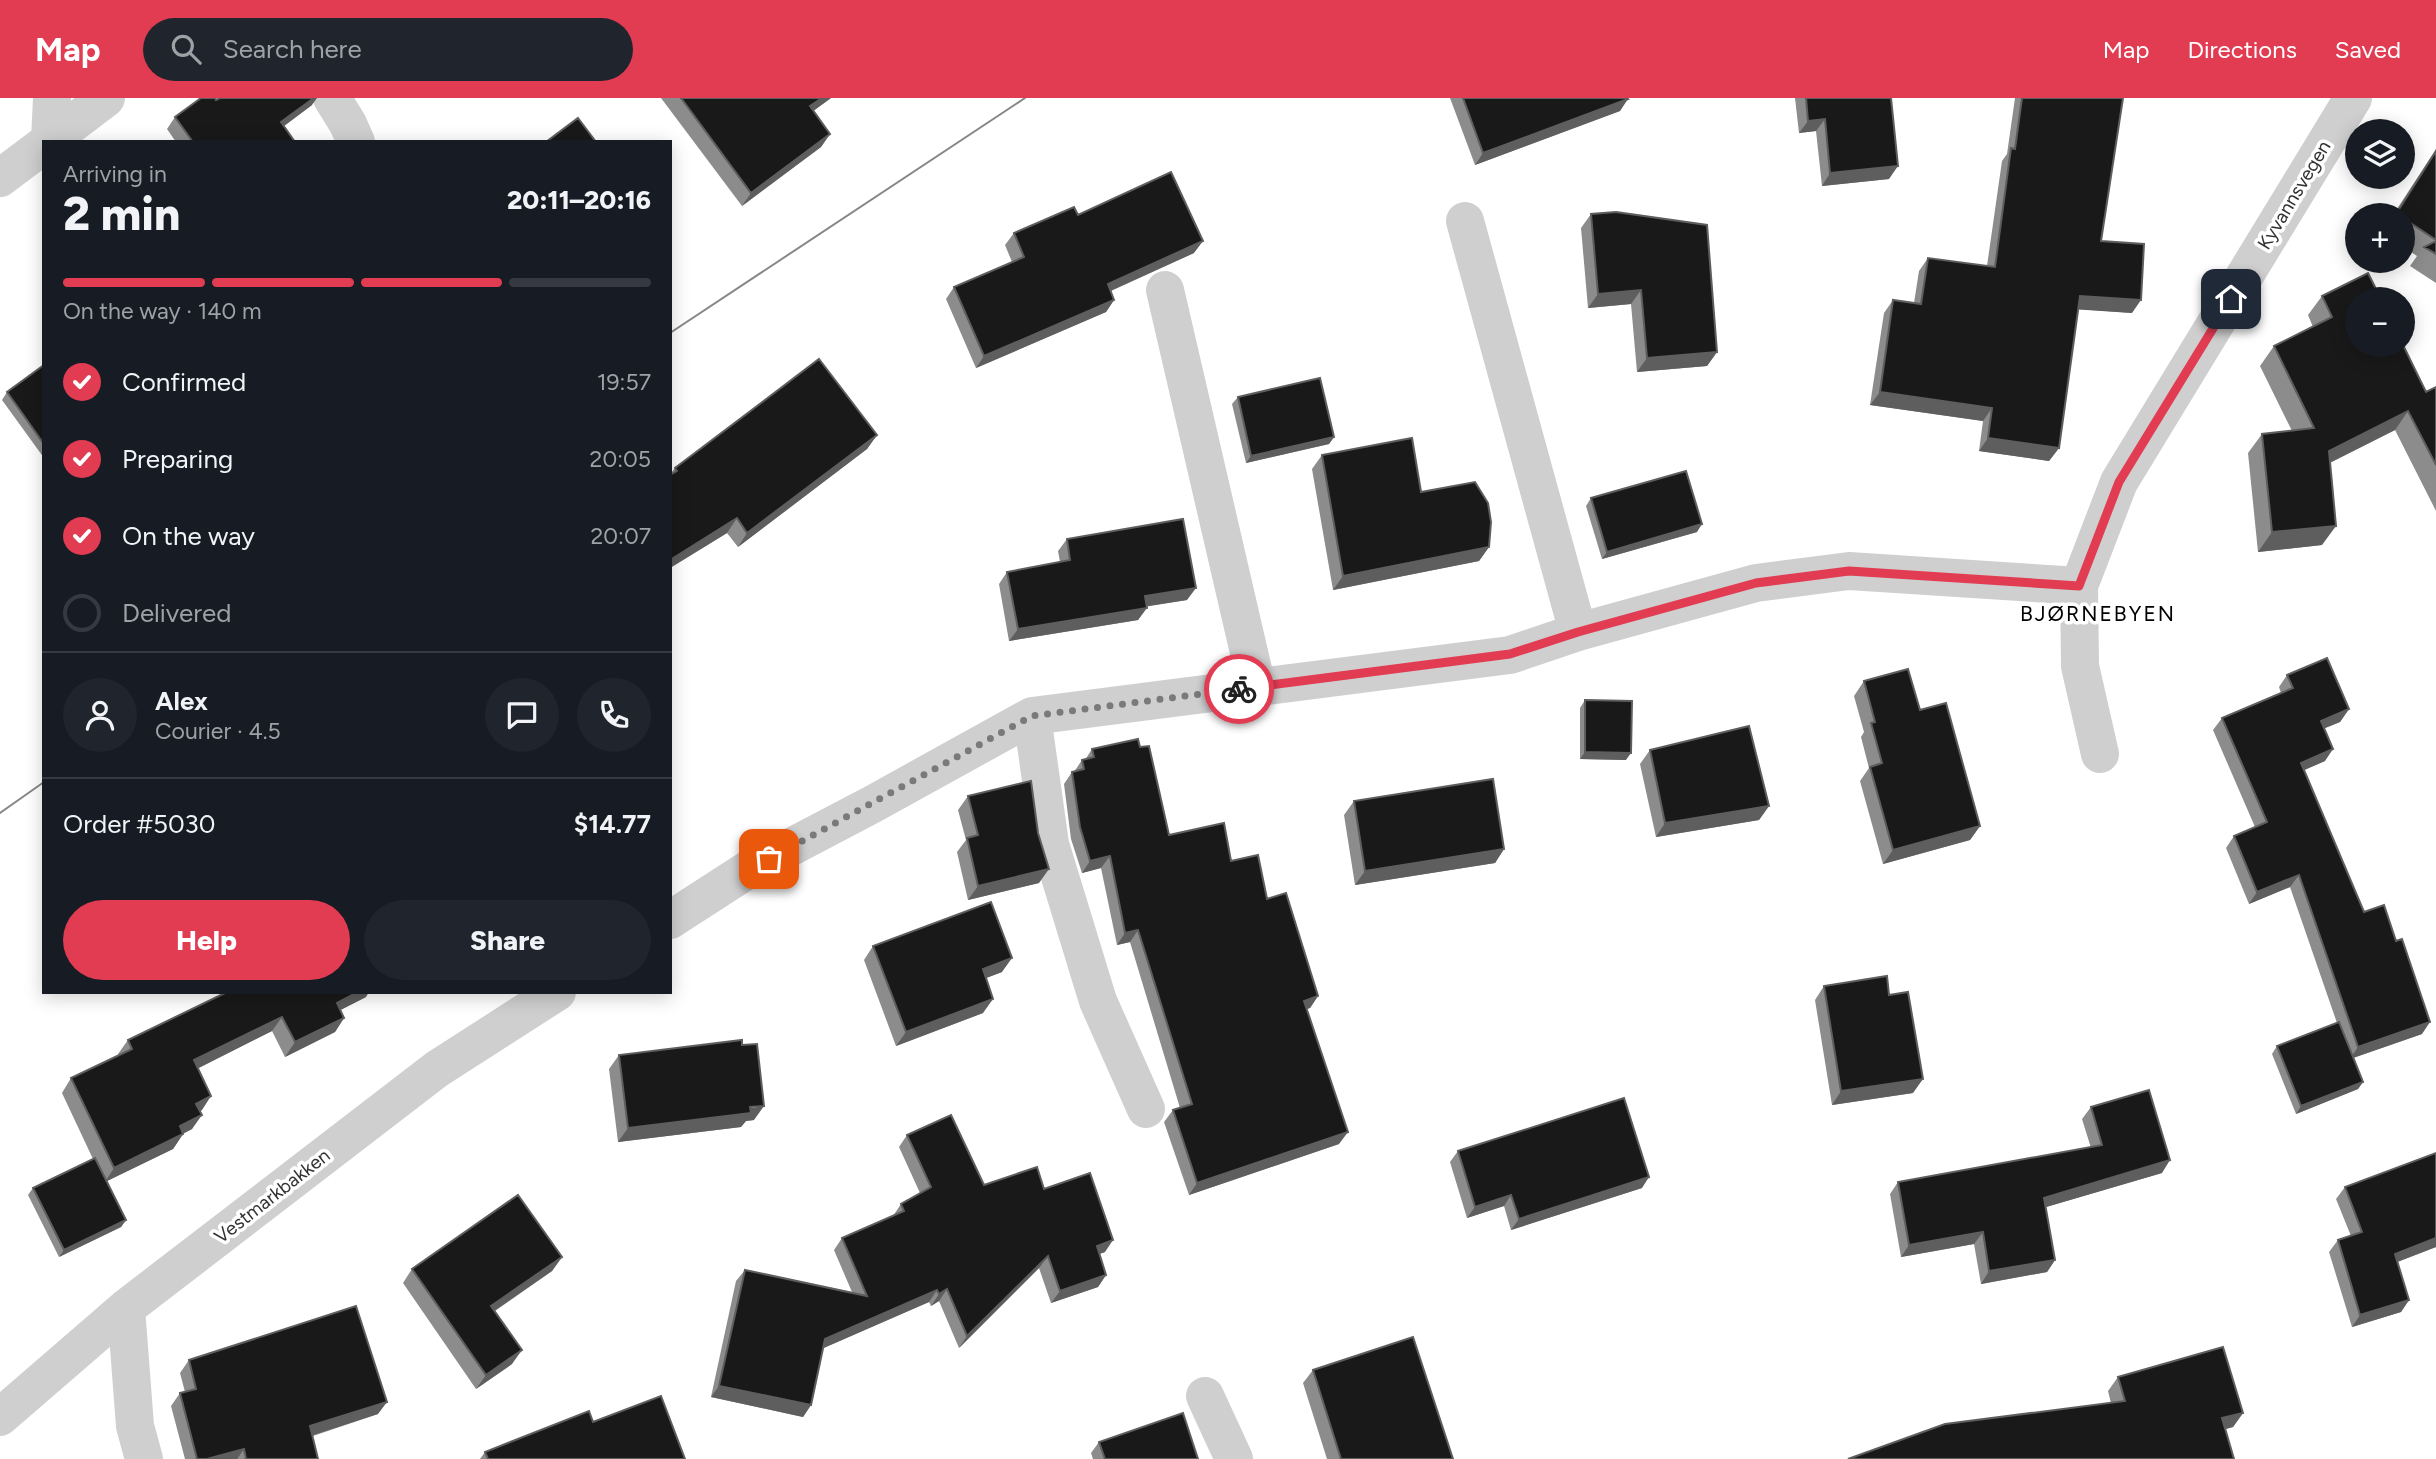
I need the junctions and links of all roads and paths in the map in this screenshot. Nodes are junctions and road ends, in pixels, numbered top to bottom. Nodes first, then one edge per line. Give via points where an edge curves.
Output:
1 (52, 98) edge
2 (106, 98) edge
3 (332, 98) edge
4 (2353, 98) edge
5 (47, 140) edge
6 (50, 140) edge
7 (355, 140) edge
8 (42, 146) edge
9 (0, 178) edge
10 (1465, 221) dead end
11 (1165, 290) dead end
12 (2079, 586) junction
13 (1578, 632) junction
14 (1257, 687) junction
15 (1032, 716) junction
16 (2100, 754) dead end
17 (672, 919) edge
18 (554, 994) edge
19 (1146, 1109) dead end
20 (126, 1308) junction
21 (1205, 1396) dead end
22 (0, 1417) edge
23 (144, 1459) edge
24 (1234, 1459) edge

1 - 5 street
2 - 6 street
3 - 7 street
4 - 12 street, Kyvannsvegen via 2119,482
8 - 9 street
10 - 13 street
11 - 14 street
12 - 13 street via 1849,571 1756,583
12 - 16 street, Kyvannsvegen via 2080,666
13 - 14 street via 1510,654
14 - 15 street
15 - 17 street via 749,869
15 - 19 street via 1050,844 1098,1001
18 - 20 street, Vestmarkbakken via 437,1069
20 - 22 street, Vestmarkbakken
20 - 23 street via 135,1426
21 - 24 street

